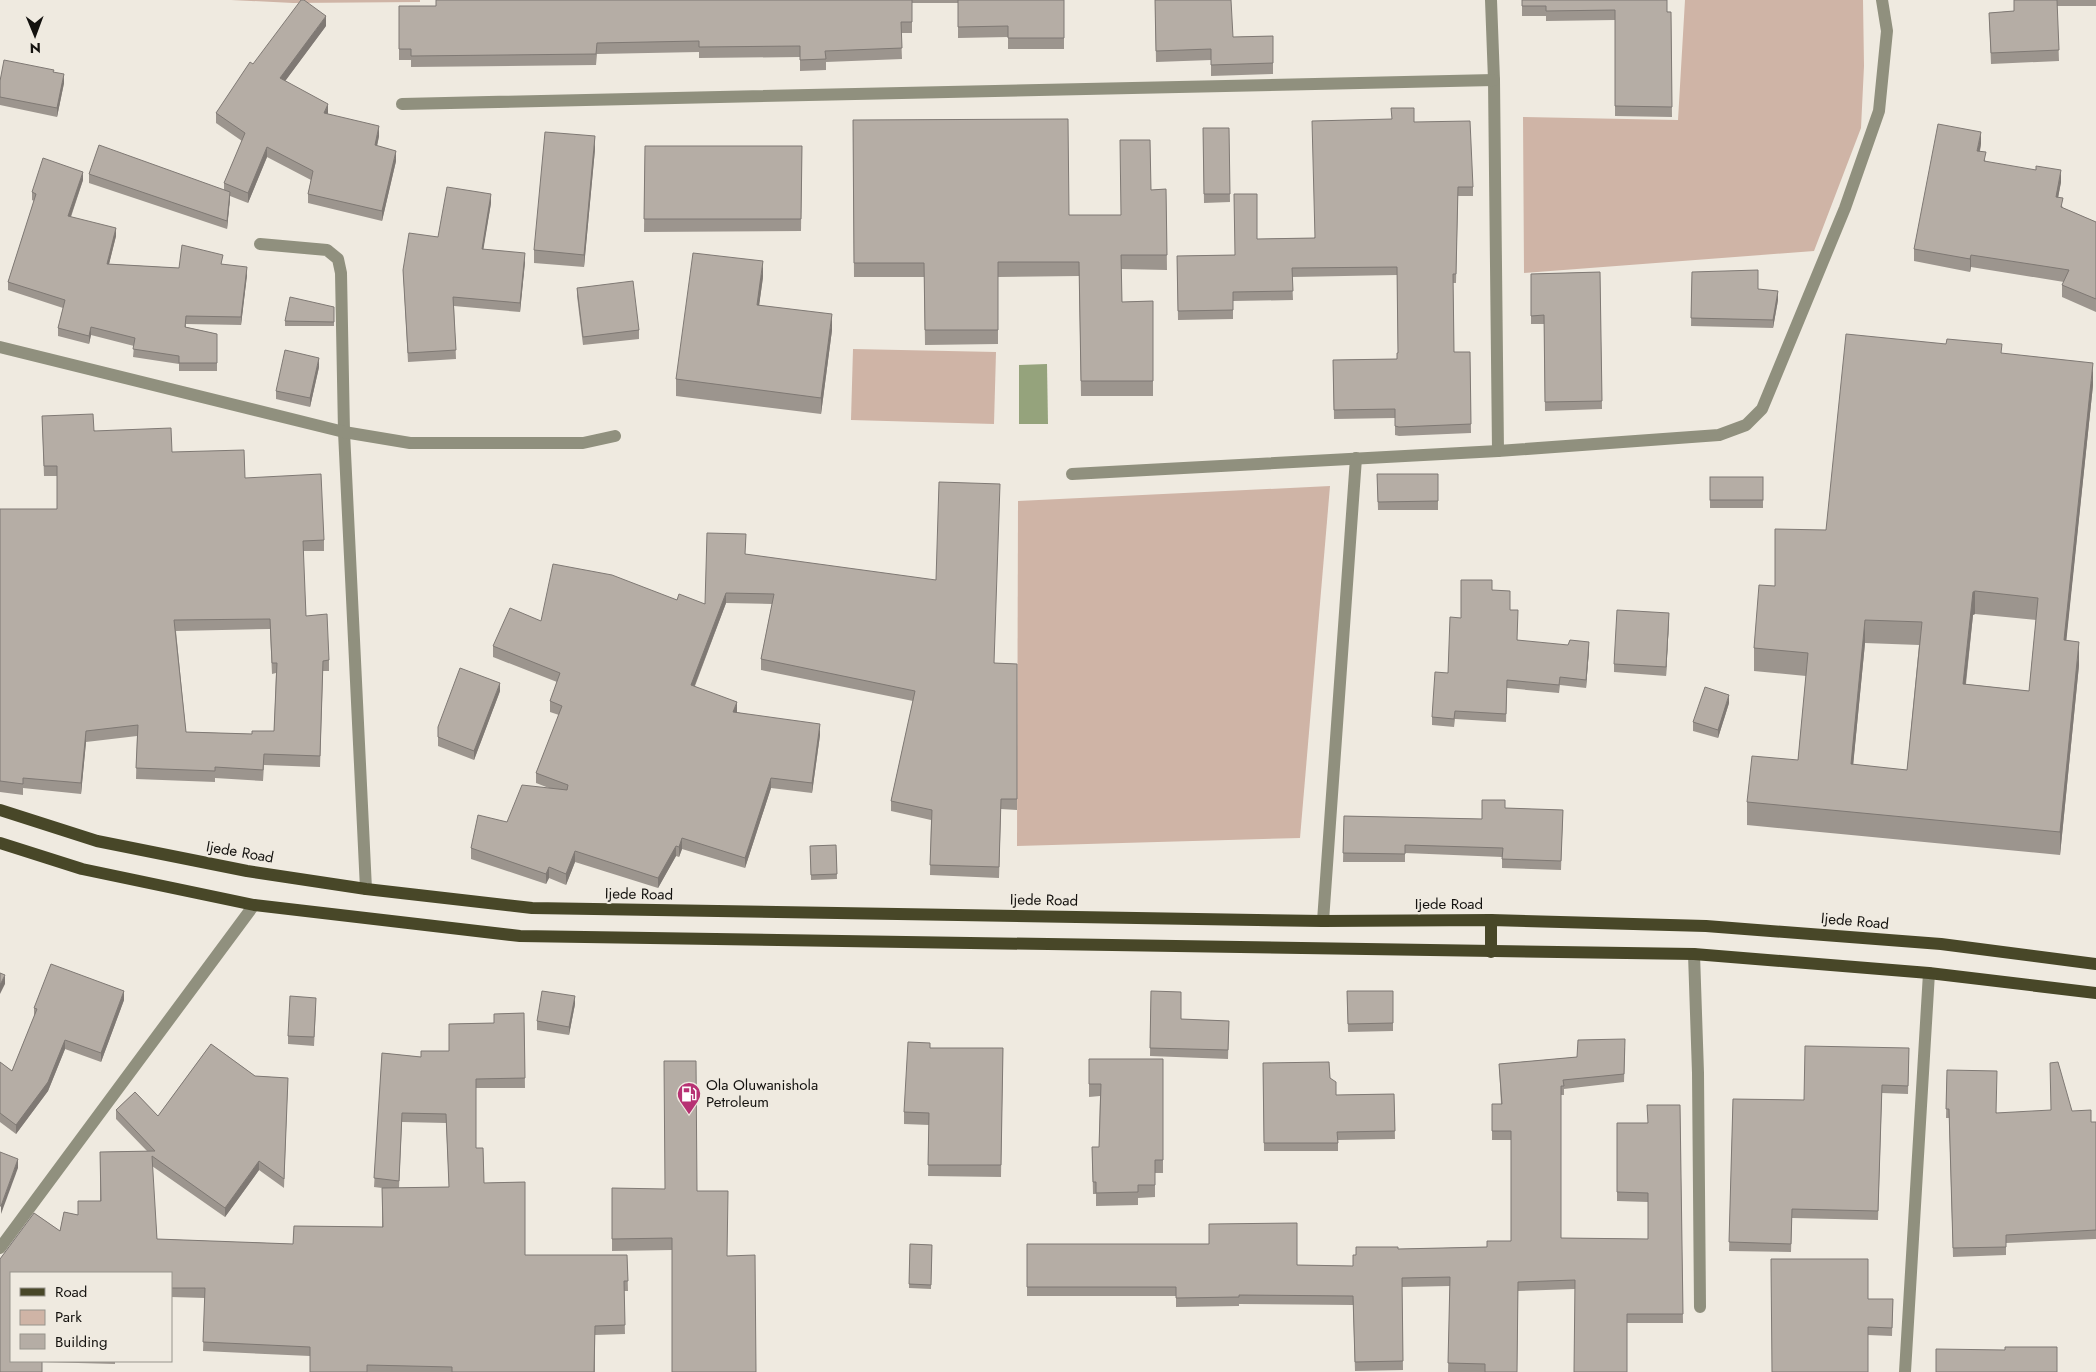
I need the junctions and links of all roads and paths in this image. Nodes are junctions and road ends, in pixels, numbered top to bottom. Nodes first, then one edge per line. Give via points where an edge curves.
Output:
1 (1491, 0) edge
2 (1882, 0) edge
3 (1494, 80) junction
4 (402, 104) dead end
5 (260, 244) dead end
6 (0, 348) edge
7 (344, 432) junction
8 (614, 436) dead end
9 (1498, 451) junction
10 (1356, 458) junction
11 (1072, 474) dead end
12 (0, 810) edge
13 (0, 843) edge
14 (366, 889) junction
15 (254, 905) junction
16 (1490, 920) junction
17 (1323, 921) junction
18 (1491, 952) junction
19 (1694, 954) junction
20 (2096, 964) edge
21 (1929, 972) junction
22 (2096, 994) edge
23 (0, 1248) edge
24 (1700, 1307) dead end
25 (1905, 1372) edge

1 - 3 street
2 - 9 street via 1887,31 1879,111 1845,208 1762,409 1746,426 1719,435
3 - 4 street
3 - 9 street
5 - 7 street via 327,250 338,259 341,273
6 - 7 street
7 - 8 street via 410,443 583,443
7 - 14 street
9 - 10 street
10 - 11 street
10 - 17 street
12 - 14 main road, Ijede Road via 97,841 247,871
13 - 15 main road via 82,869
14 - 17 main road, Ijede Road via 532,908
15 - 18 main road via 520,936
15 - 23 street
16 - 17 main road, Ijede Road
16 - 18 main road
16 - 20 main road, Ijede Road via 1726,927 1942,944
18 - 19 main road
19 - 21 main road
19 - 24 street
21 - 22 main road
21 - 25 street

